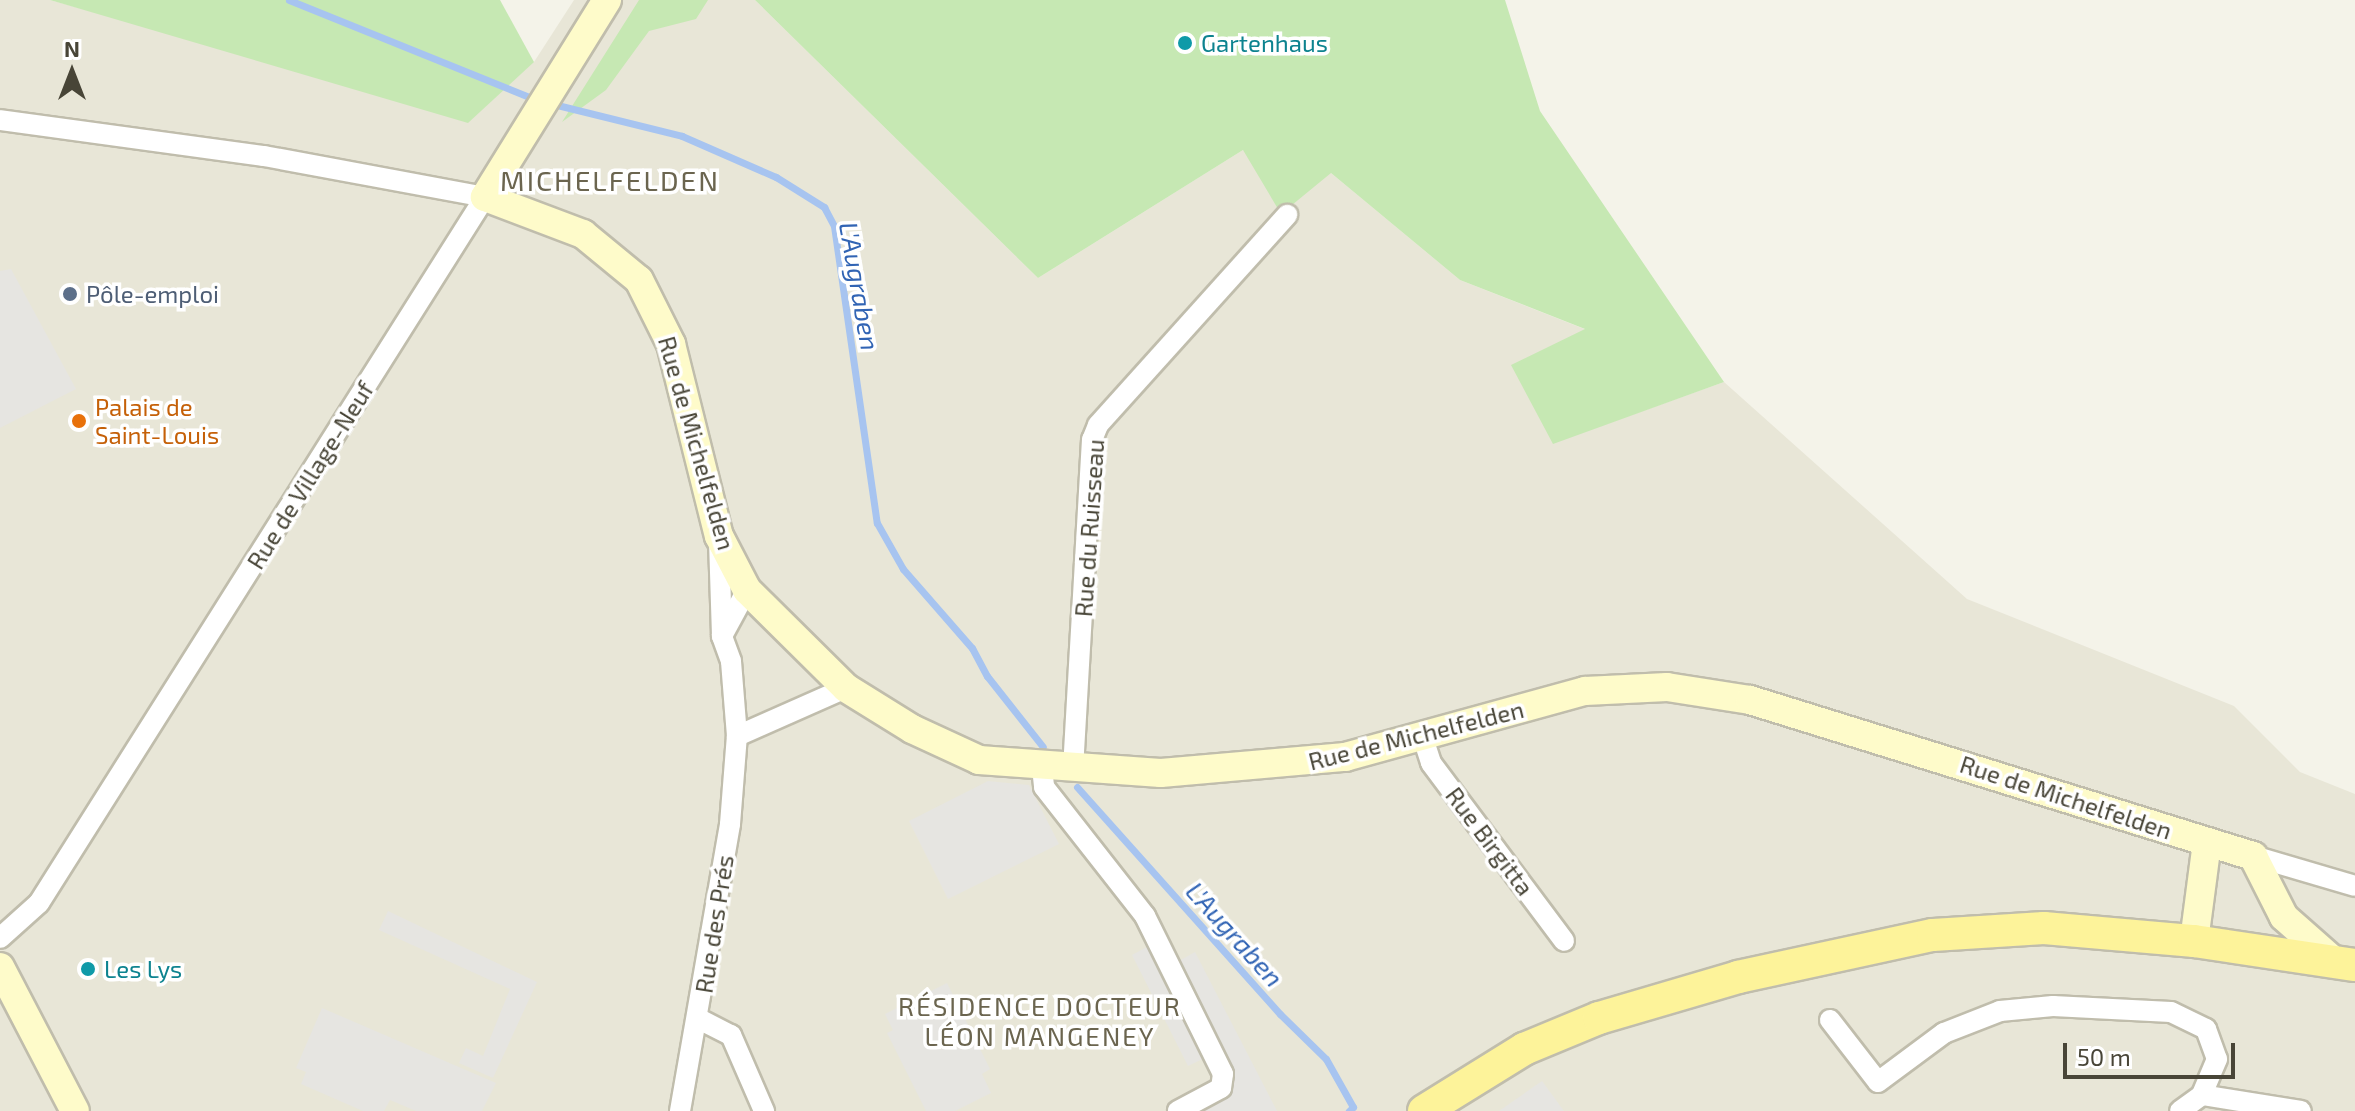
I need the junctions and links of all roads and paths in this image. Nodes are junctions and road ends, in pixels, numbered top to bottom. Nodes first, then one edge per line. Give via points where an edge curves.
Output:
1 (607, 0) edge
2 (0, 120) edge
3 (485, 197) junction
4 (1287, 215) dead end
5 (719, 536) junction
6 (747, 590) junction
7 (722, 636) junction
8 (846, 688) junction
9 (737, 736) junction
10 (1423, 738) junction
11 (1042, 767) junction
12 (1073, 769) junction
13 (2207, 842) junction
14 (2253, 856) junction
15 (2355, 886) edge
16 (0, 938) edge
17 (1564, 941) dead end
18 (2194, 941) junction
19 (2345, 964) edge
20 (0, 967) edge
21 (699, 1019) junction
22 (1830, 1020) dead end
23 (2202, 1095) junction
24 (760, 1110) edge
25 (75, 1111) edge
26 (680, 1111) edge
27 (1178, 1111) edge
28 (1424, 1111) edge
29 (2180, 1111) edge
30 (2301, 1111) edge

1 - 3 street, Rue de Village-Neuf
2 - 3 street, Rue de Michelfelden via 264,156
3 - 5 street, Rue de Michelfelden via 544,216 600,243 650,295 671,344
3 - 16 street, Rue de Village-Neuf via 39,903
4 - 12 street, Rue du Ruisseau via 1098,425 1092,440
5 - 6 street, Rue de Michelfelden
5 - 7 street, Rue des Prés
6 - 7 street
6 - 8 street, Rue de Michelfelden
7 - 9 street, Rue des Prés via 731,661
8 - 9 street
8 - 11 street, Rue de Michelfelden via 912,729 979,760
9 - 21 street, Rue des Prés via 730,824
10 - 12 street, Rue de Michelfelden via 1273,767 1161,773
10 - 13 street, Rue de Michelfelden via 1585,691 1667,687 1811,715
10 - 17 street, Rue Birgitta via 1431,763
11 - 12 street, Rue de Michelfelden
11 - 27 street via 1044,787 1145,916 1223,1074 1221,1088
13 - 14 street, Rue de Michelfelden
13 - 18 street
14 - 15 street
14 - 19 street via 2284,917
18 - 19 main road
18 - 28 main road via 2044,928 1933,935 1738,977 1599,1018 1524,1049
20 - 25 street
21 - 24 street via 731,1035
21 - 26 street, Rue des Prés
22 - 23 street via 1878,1082 1944,1033 2000,1011 2053,1006 2171,1012 2192,1019 2214,1043 2215,1073
23 - 29 street
23 - 30 street

